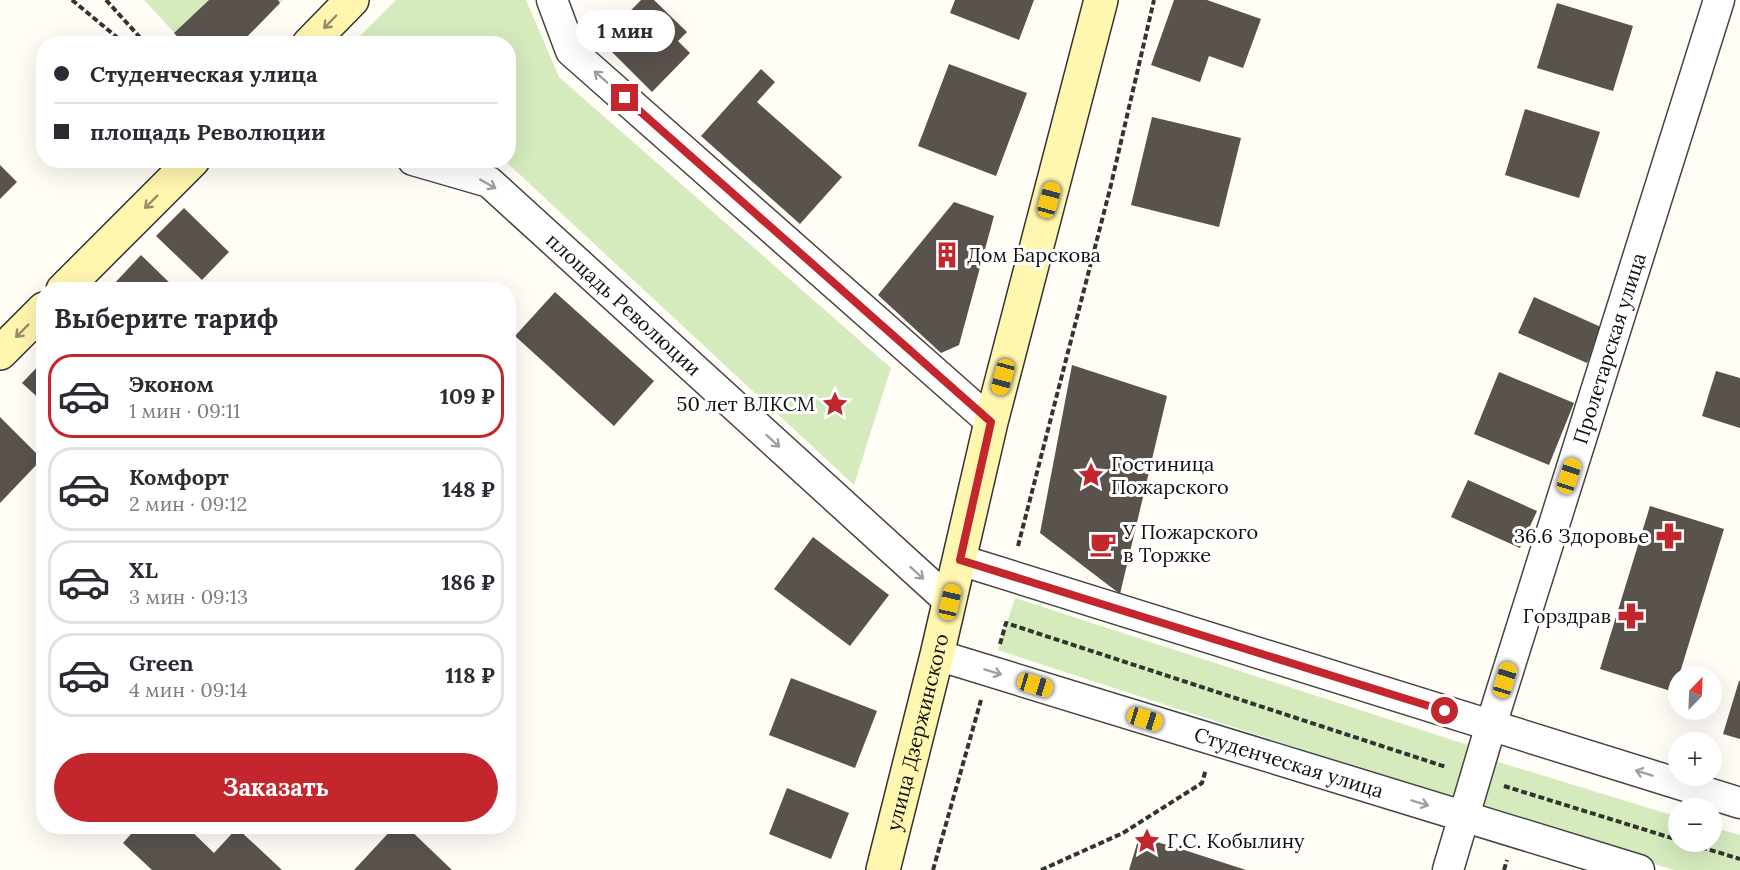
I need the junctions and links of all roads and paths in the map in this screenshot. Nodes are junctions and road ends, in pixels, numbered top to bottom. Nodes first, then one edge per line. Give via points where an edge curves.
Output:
1 (72, 0) edge
2 (106, 0) edge
3 (352, 0) edge
4 (552, 0) edge
5 (1101, 0) edge
6 (1154, 0) edge
7 (1719, 0) edge
8 (115, 36) edge
9 (139, 36) edge
10 (317, 36) edge
11 (185, 168) edge
12 (441, 168) edge
13 (71, 282) edge
14 (36, 317) edge
15 (0, 353) edge
16 (991, 422) junction
17 (960, 560) junction
18 (1011, 576) junction
19 (950, 602) junction
20 (1006, 623) dead end
21 (937, 655) junction
22 (984, 693) dead end
23 (1491, 725) junction
24 (1208, 762) dead end
25 (1475, 777) junction
26 (1740, 803) edge
27 (1463, 816) junction
28 (1668, 837) edge
29 (1717, 852) edge
30 (1740, 859) edge
31 (883, 870) edge
32 (933, 870) edge
33 (1041, 870) edge
34 (1448, 870) edge
35 (1639, 870) edge

1 - 8 path
2 - 9 path
3 -> 10 main road
16 -> 4 street via 571,51
5 - 16 main road, улица Дзержинского
6 - 18 path
7 - 23 street, Пролетарская улица
11 -> 13 main road
12 -> 19 street, площадь Революции via 489,182
14 -> 15 main road
16 - 17 main road, улица Дзержинского
17 - 18 street
17 - 19 main road, улица Дзержинского
18 - 23 street
19 - 21 main road, улица Дзержинского
20 - 25 path
21 -> 27 street, Студенческая улица
21 - 31 main road, улица Дзержинского
22 - 32 path
23 - 25 street, Пролетарская улица
26 -> 23 street
24 - 33 path via 1202,783 1123,833
25 - 27 street, Пролетарская улица
25 - 28 path
27 - 34 street, Пролетарская улица
27 - 35 street, Студенческая улица
29 - 30 path

